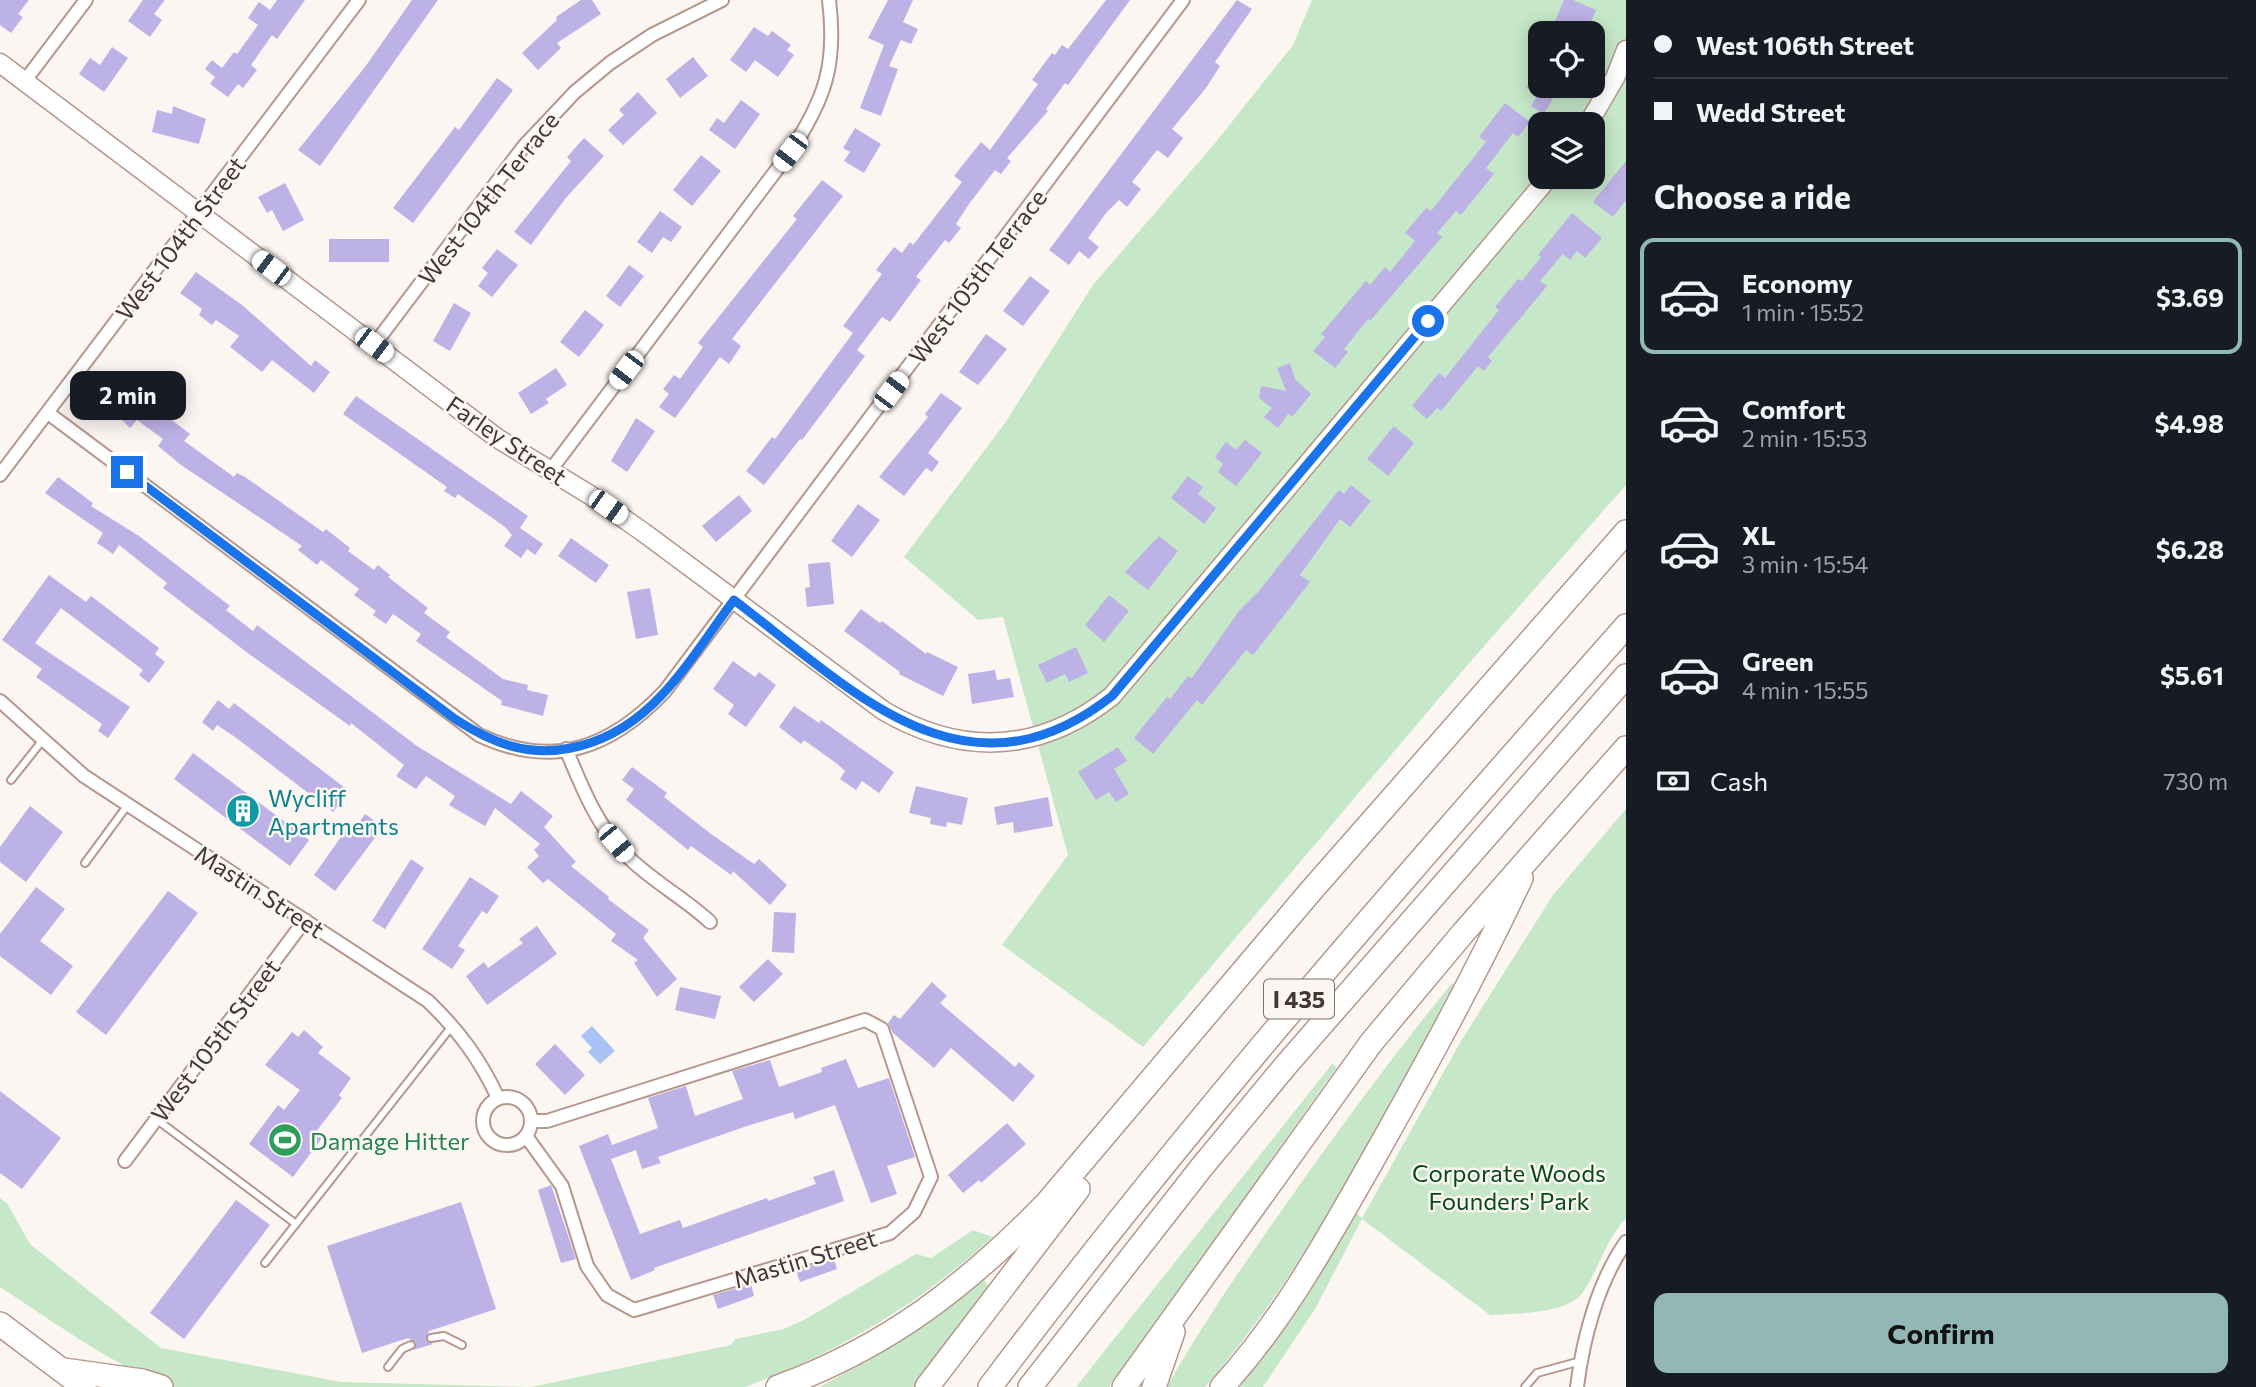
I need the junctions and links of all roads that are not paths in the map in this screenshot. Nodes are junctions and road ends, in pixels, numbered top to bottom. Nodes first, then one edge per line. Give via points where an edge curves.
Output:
1 (86, 0) edge
2 (359, 0) edge
3 (722, 0) edge
4 (829, 0) edge
5 (1183, 0) edge
6 (1626, 50) edge
7 (0, 63) edge
8 (24, 82) junction
9 (1595, 112) edge
10 (1539, 189) edge
11 (198, 214) junction
12 (374, 345) junction
13 (48, 413) junction
14 (550, 471) junction
15 (0, 475) edge
16 (1626, 533) edge
17 (734, 600) junction
18 (1626, 626) edge
19 (1626, 676) edge
20 (0, 701) edge
21 (42, 741) junction
22 (1626, 748) edge
23 (566, 749) junction
24 (11, 780) dead end
25 (127, 806) junction
26 (1533, 852) junction
27 (85, 863) dead end
28 (305, 920) junction
29 (710, 922) dead end
30 (453, 1025) junction
31 (498, 1098) junction
32 (1124, 1112) junction
33 (156, 1119) junction
34 (531, 1121) junction
35 (526, 1136) junction
36 (125, 1161) dead end
37 (296, 1224) junction
38 (1626, 1242) edge
39 (265, 1263) dead end
40 (1182, 1306) junction
41 (0, 1324) edge
42 (431, 1338) dead end
43 (411, 1345) dead end
44 (462, 1345) dead end
45 (1581, 1361) junction
46 (388, 1367) dead end
47 (61, 1370) junction
48 (84, 1387) edge
49 (161, 1387) edge
50 (778, 1387) edge
51 (927, 1387) edge
52 (990, 1387) edge
53 (1030, 1387) edge
54 (1124, 1387) edge
55 (1154, 1387) edge
56 (1222, 1387) edge
57 (1525, 1387) edge
58 (1577, 1387) edge

1 - 8 street
2 - 11 street, West 104th Street
3 - 12 street, West 104th Terrace via 652,35 575,92 524,146
4 - 14 street via 831,57 826,86 813,116
5 - 17 street, West 105th Terrace
6 - 9 street
7 - 8 street, Farley Street
8 - 11 street, Farley Street
10 - 17 street, Farley Street via 1135,671 1088,715 1043,735 987,743 923,732 873,704
11 - 12 street, Farley Street
11 - 13 street, West 104th Street
12 - 14 street, Farley Street via 497,438
13 - 15 street, West 104th Street
13 - 23 street, West 105th Terrace via 463,724 520,750
14 - 17 street, Farley Street via 632,524
16 - 32 highway via 1310,892
17 - 23 street, West 105th Terrace via 641,718 604,740
18 - 52 highway, I 435 via 1290,1009 1128,1206
19 - 53 highway, I 435 via 1287,1064
20 - 21 street, Mastin Street
21 - 24 lane
21 - 25 street, Mastin Street
22 - 26 highway
23 - 29 street via 606,831 626,855
25 - 27 lane
25 - 28 street, Mastin Street
26 - 40 highway via 1371,1043
26 - 56 highway via 1469,988 1321,1250 1264,1337
28 - 30 street, Mastin Street via 406,985
28 - 33 street, West 105th Street
30 - 31 street, Mastin Street via 480,1059
30 - 37 lane
31 - 34 street via 520,1101
31 - 35 street via 483,1116 489,1138 512,1145
32 - 50 highway via 1047,1203 947,1295 863,1351
32 - 51 highway via 1096,1165
33 - 36 street, West 105th Street
33 - 37 lane
34 - 35 street
34 - 35 street, Mastin Street via 547,1121 865,1020 882,1029 931,1177 914,1212 890,1233 634,1310 607,1296 587,1266 562,1185
37 - 39 lane
38 - 45 street via 1602,1285
40 - 54 highway
40 - 55 highway
41 - 47 highway
42 - 44 lane via 444,1336
43 - 46 lane
45 - 57 lane via 1537,1373
45 - 58 street
47 - 48 highway
47 - 49 highway

